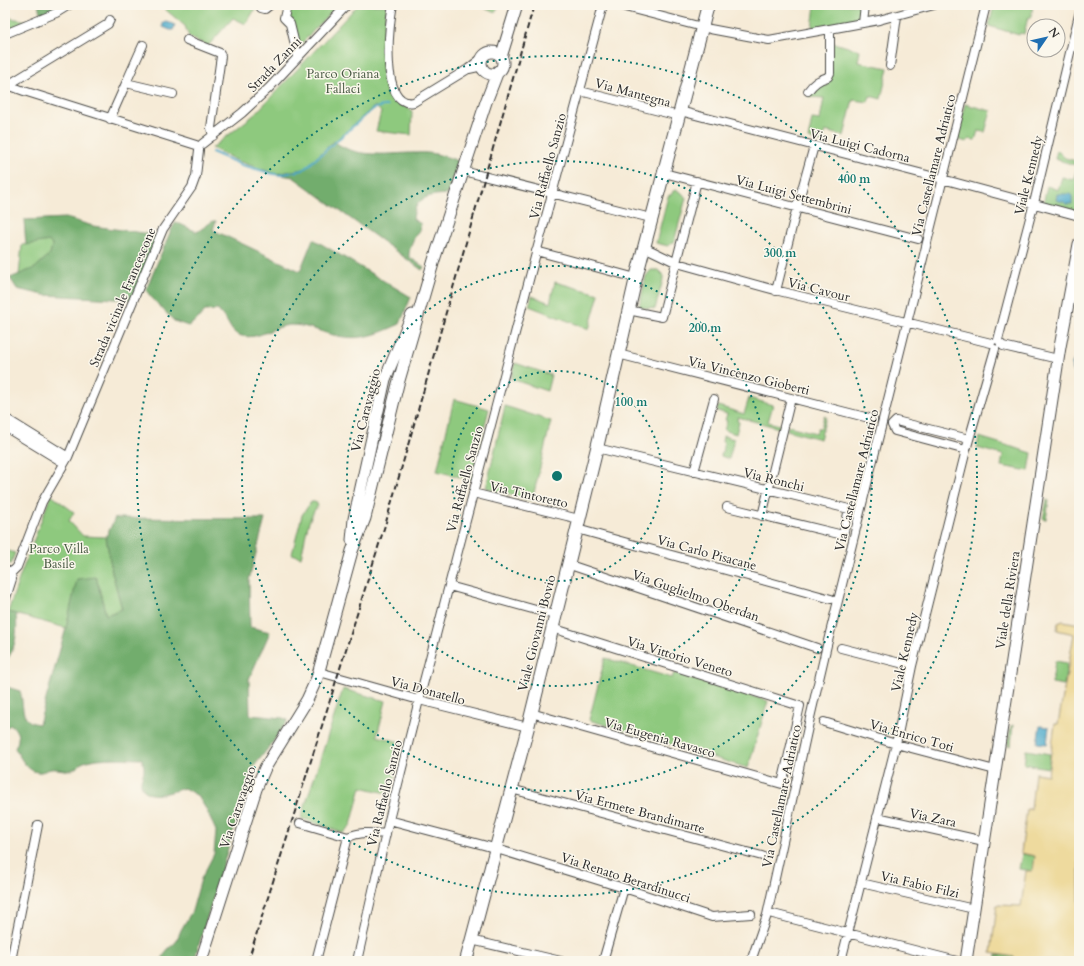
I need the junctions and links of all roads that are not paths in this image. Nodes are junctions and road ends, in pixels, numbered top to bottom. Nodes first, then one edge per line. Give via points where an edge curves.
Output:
1 (69, 5) edge
2 (259, 5) edge
3 (270, 5) edge
4 (287, 5) edge
5 (347, 5) edge
6 (393, 5) edge
7 (516, 5) edge
8 (603, 5) edge
9 (617, 5) edge
10 (708, 5) edge
11 (865, 5) edge
12 (934, 5) edge
13 (986, 5) edge
14 (925, 6) edge
15 (1079, 15) edge
16 (897, 16) junction
17 (110, 20) dead end
18 (863, 23) junction
19 (702, 27) junction
20 (830, 29) junction
21 (5, 34) edge
22 (187, 40) dead end
23 (143, 46) dead end
24 (486, 55) junction
25 (298, 57) junction
26 (501, 57) junction
27 (890, 66) dead end
28 (468, 69) junction
29 (484, 70) junction
30 (498, 72) junction
31 (126, 83) junction
32 (7, 84) edge
33 (580, 90) junction
34 (808, 91) dead end
35 (173, 94) dead end
36 (488, 95) junction
37 (679, 114) junction
38 (110, 119) junction
39 (213, 136) junction
40 (199, 146) junction
41 (814, 146) junction
42 (463, 171) junction
43 (664, 173) junction
44 (942, 179) junction
45 (697, 182) junction
46 (552, 194) junction
47 (1034, 204) junction
48 (797, 207) junction
49 (1079, 216) edge
50 (651, 218) junction
51 (918, 239) dead end
52 (1079, 244) edge
53 (644, 247) junction
54 (536, 251) junction
55 (677, 263) junction
56 (636, 278) junction
57 (776, 291) junction
58 (628, 310) junction
59 (907, 322) junction
60 (996, 344) junction
61 (618, 354) junction
62 (1058, 359) junction
63 (792, 398) junction
64 (714, 399) dead end
65 (5, 418) edge
66 (873, 420) dead end
67 (5, 426) edge
68 (969, 439) junction
69 (597, 448) junction
70 (966, 450) junction
71 (66, 460) junction
72 (694, 472) junction
73 (768, 490) junction
74 (472, 493) junction
75 (727, 507) dead end
76 (762, 516) junction
77 (578, 524) junction
78 (567, 564) junction
79 (8, 571) edge
80 (449, 586) junction
81 (831, 599) dead end
82 (5, 601) edge
83 (554, 615) junction
84 (552, 628) junction
85 (817, 648) dead end
86 (841, 648) dead end
87 (912, 666) junction
88 (321, 672) junction
89 (419, 700) junction
90 (531, 713) junction
91 (824, 722) dead end
92 (528, 727) junction
93 (896, 744) junction
94 (995, 770) junction
95 (782, 784) joint
96 (511, 789) junction
97 (877, 817) junction
98 (389, 820) junction
99 (300, 823) dead end
100 (38, 825) dead end
101 (386, 834) junction
102 (348, 837) junction
103 (984, 841) junction
104 (496, 848) junction
105 (762, 856) dead end
106 (861, 883) junction
107 (624, 888) junction
108 (974, 909) junction
109 (751, 914) dead end
110 (773, 914) dead end
111 (848, 933) junction
112 (471, 940) junction
113 (11, 961) edge
114 (202, 961) edge
115 (316, 961) edge
116 (357, 961) edge
117 (466, 961) edge
118 (560, 961) edge
119 (603, 961) edge
120 (751, 961) edge
121 (841, 961) edge
122 (957, 961) edge
123 (966, 961) edge

1 - 21 street
2 - 3 street via 265,9
4 - 25 street via 284,18 290,24
5 - 25 street, Strada Zanni
6 - 28 street via 388,55 389,75 401,99 408,103 414,102
7 - 24 street via 498,43
7 - 26 street
8 - 33 street, Via Raffaello Sanzio
9 - 19 street
10 - 19 main road, Viale Giovanni Bovio
11 - 18 street
12 - 14 street
13 - 44 street, Via Castellamare Adriatico
14 - 16 street
15 - 47 street, Viale Kennedy
16 - 18 street
16 - 27 street
17 - 32 street via 108,24
18 - 20 street
19 - 20 street via 769,40
19 - 37 main road, Viale Giovanni Bovio
20 - 34 street via 830,73 828,77 814,83
22 - 39 street via 220,53 221,56 211,128
23 - 31 street
24 - 26 street via 496,53
24 - 28 street
24 - 29 street via 481,63
25 - 39 street, Strada Zanni via 269,88
26 - 30 street via 503,63
28 - 29 street via 478,67
29 - 30 street
29 - 36 street, Via Caravaggio via 488,79
30 - 36 street, Via Caravaggio
31 - 35 street
31 - 38 street
32 - 38 street
33 - 37 street, Via Mantegna
33 - 46 street, Via Raffaello Sanzio
36 - 42 street, Via Caravaggio
37 - 41 street, Via Luigi Cadorna
37 - 43 main road, Viale Giovanni Bovio
38 - 40 street
39 - 40 street, Strada Zanni
40 - 71 street, Strada vicinale Francescone via 194,181 163,229
41 - 44 street, Via Luigi Cadorna
41 - 48 street
42 - 46 street
42 - 88 street, Via Caravaggio via 398,384 365,518 352,551
43 - 45 street, Via Luigi Settembrini
43 - 50 main road, Viale Giovanni Bovio
44 - 47 street, Via Luigi Cadorna
44 - 59 street, Via Castellamare Adriatico
45 - 48 street, Via Luigi Settembrini
45 - 55 street
46 - 50 street
46 - 54 street, Via Raffaello Sanzio
47 - 49 street, Via Luigi Cadorna
47 - 60 street, Viale Kennedy
48 - 51 street, Via Luigi Settembrini
48 - 57 street
50 - 53 main road, Viale Giovanni Bovio
52 - 62 street, Viale della Riviera
53 - 55 street, Via Cavour
53 - 56 main road, Viale Giovanni Bovio
54 - 56 street
54 - 74 street, Via Raffaello Sanzio
55 - 57 street, Via Cavour
55 - 58 street via 662,317
56 - 58 main road, Viale Giovanni Bovio
57 - 59 street, Via Cavour
58 - 61 main road, Viale Giovanni Bovio
59 - 60 street, Via Cavour
59 - 120 street, Via Castellamare Adriatico via 811,714 767,915
60 - 62 street, Via Cavour
60 - 68 street, Viale Kennedy
61 - 63 street, Via Vincenzo Gioberti
61 - 69 main road, Viale Giovanni Bovio
62 - 94 street, Viale della Riviera
63 - 66 street, Via Vincenzo Gioberti
63 - 73 street
64 - 72 street
65 - 71 street
67 - 71 street
68 - 70 street, Viale Kennedy
68 - 70 street via 896,421 892,425 895,431
69 - 72 street, Via Ronchi
69 - 77 main road, Viale Giovanni Bovio
70 - 87 street, Viale Kennedy
71 - 79 street, Strada vicinale Francescone via 42,502 17,567
72 - 73 street, Via Ronchi
73 - 76 street
73 - 76 street, Via Ronchi via 849,509 843,535
74 - 77 street, Via Tintoretto
74 - 80 street, Via Raffaello Sanzio
75 - 76 street
77 - 78 main road, Viale Giovanni Bovio
77 - 81 street, Via Carlo Pisacane
78 - 83 main road, Viale Giovanni Bovio
78 - 85 street, Via Guglielmo Oberdan
79 - 82 street via 12,578
80 - 83 street
80 - 89 street, Via Raffaello Sanzio
83 - 84 main road, Viale Giovanni Bovio
84 - 90 main road, Viale Giovanni Bovio
84 - 95 street, Via Vittorio Veneto via 800,706
86 - 87 street
87 - 93 street, Viale Kennedy
88 - 89 street, Via Donatello
88 - 114 street, Via Caravaggio via 265,768 256,789
89 - 92 street, Via Donatello
89 - 98 street, Via Raffaello Sanzio
90 - 92 main road, Viale Giovanni Bovio
90 - 95 street, Via Eugenia Ravasco
91 - 93 street, Via Enrico Toti
92 - 96 main road, Viale Giovanni Bovio
93 - 94 street, Via Enrico Toti
93 - 97 street, Viale Kennedy
94 - 103 street, Viale della Riviera
96 - 104 main road, Viale Giovanni Bovio
96 - 105 street, Via Ermete Brandimarte
97 - 103 street, Via Zara
97 - 106 street, Viale Kennedy
98 - 101 street, Via Raffaello Sanzio
98 - 104 street, Via Renato Berardinucci
99 - 102 street
100 - 113 street
101 - 102 street via 363,832
101 - 116 street, Via Raffaello Sanzio
102 - 115 street
103 - 108 street, Viale della Riviera
104 - 107 street, Via Renato Berardinucci
104 - 112 main road, Viale Giovanni Bovio
106 - 108 street, Via Fabio Filzi
106 - 111 street, Viale Kennedy
107 - 109 street, Via Renato Berardinucci via 712,918
107 - 119 street
108 - 123 street, Viale della Riviera
110 - 111 street
111 - 121 street, Viale Kennedy
111 - 122 street
112 - 117 main road, Viale Giovanni Bovio
112 - 118 street

